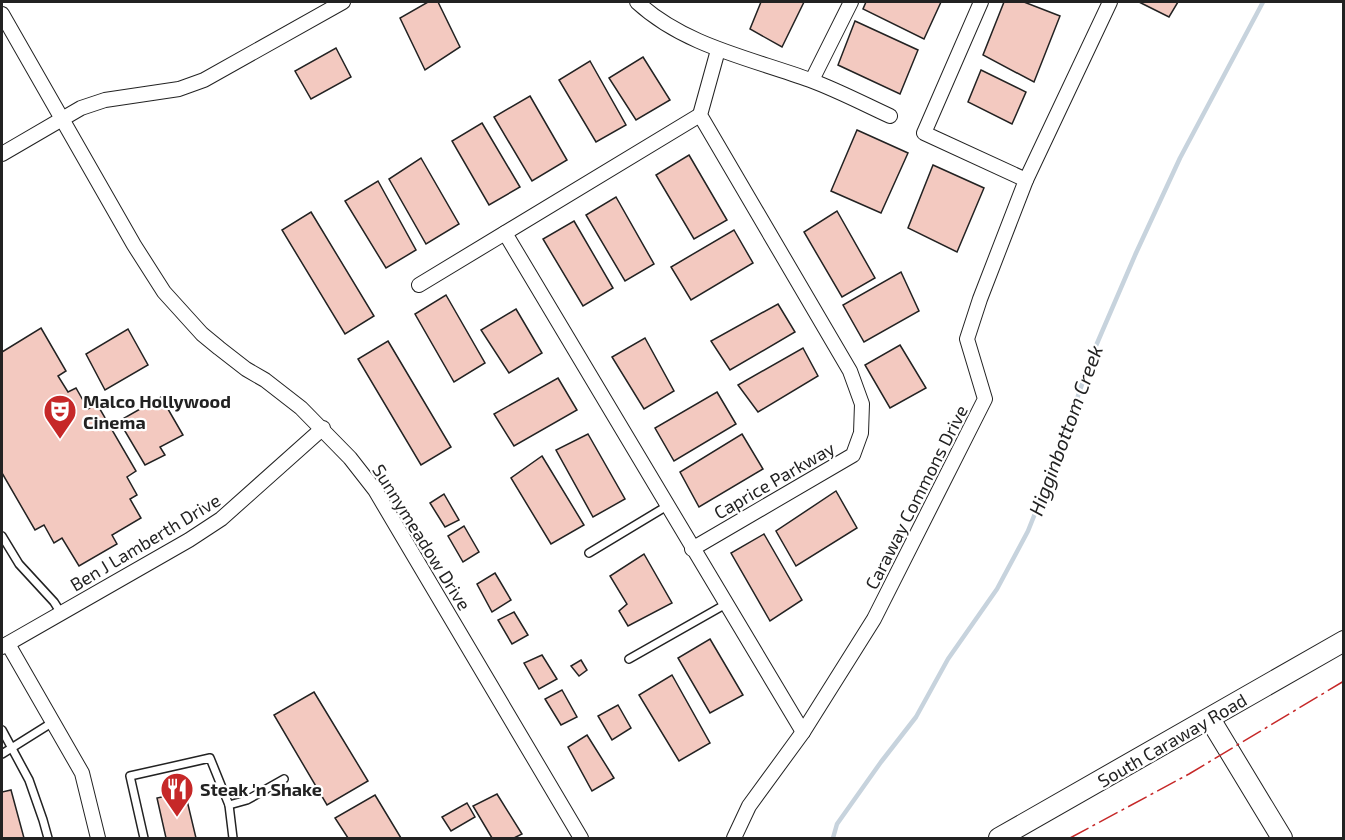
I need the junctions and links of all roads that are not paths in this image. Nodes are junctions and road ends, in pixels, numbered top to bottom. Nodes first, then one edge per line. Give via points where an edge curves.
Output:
1 (344, 2) edge
2 (637, 2) edge
3 (851, 2) edge
4 (981, 2) edge
5 (1110, 2) edge
6 (2, 14) edge
7 (718, 50) junction
8 (812, 80) junction
9 (700, 115) junction
10 (890, 116) dead end
11 (63, 119) junction
12 (2, 154) edge
13 (1026, 180) junction
14 (506, 233) junction
15 (419, 285) dead end
16 (323, 428) junction
17 (667, 506) junction
18 (2, 536) edge
19 (693, 549) junction
20 (589, 553) dead end
21 (726, 604) junction
22 (61, 614) junction
23 (1344, 641) edge
24 (5, 645) edge
25 (629, 659) dead end
26 (1209, 718) junction
27 (53, 722) junction
28 (2, 730) edge
29 (803, 732) junction
30 (11, 749) junction
31 (2, 754) edge
32 (284, 779) dead end
33 (229, 805) junction
34 (48, 838) edge
35 (98, 838) edge
36 (144, 838) edge
37 (233, 838) edge
38 (580, 838) edge
39 (734, 838) edge
40 (999, 838) edge
41 (1282, 838) edge

1 - 11 street via 191,85 105,100
2 - 7 street via 656,19
3 - 8 street
4 - 13 street via 924,133
5 - 13 street, Caraway Commons Drive
6 - 11 street, Sunnymeadow Drive
7 - 8 street
7 - 9 street
8 - 10 street
9 - 14 street
9 - 19 street, Caprice Parkway via 850,371 862,404 861,433 853,455
11 - 12 street
11 - 16 street, Sunnymeadow Drive via 151,274 178,310 219,348
13 - 29 street, Caraway Commons Drive via 967,339 985,399 874,619
14 - 15 street
14 - 17 street
16 - 22 street, Ben J Lamberth Drive via 221,519
16 - 38 street, Sunnymeadow Drive via 375,490
17 - 19 street
17 - 20 lane
18 - 22 lane via 19,564
19 - 21 street
21 - 25 lane
21 - 29 street
22 - 24 street, Ben J Lamberth Drive
23 - 26 street, South Caraway Road
24 - 27 street
26 - 40 street, South Caraway Road
26 - 41 street
27 - 30 lane
27 - 35 street via 82,773
28 - 30 lane
29 - 39 street via 749,806
30 - 31 lane
30 - 34 lane via 28,780
32 - 33 lane via 247,800
33 - 36 lane via 210,758 130,776
33 - 37 lane

